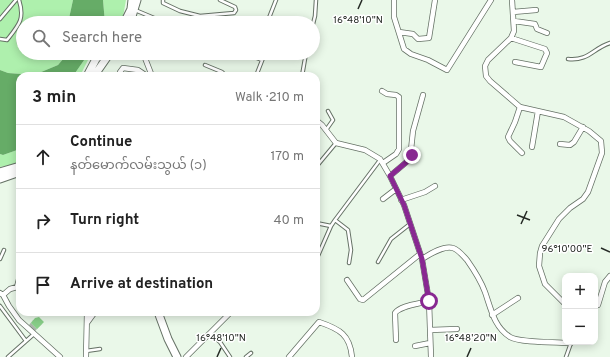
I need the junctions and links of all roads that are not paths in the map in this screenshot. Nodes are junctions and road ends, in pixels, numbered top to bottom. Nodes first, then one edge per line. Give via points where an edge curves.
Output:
1 (16, 0) edge
2 (19, 0) edge
3 (132, 0) edge
4 (137, 0) edge
5 (163, 0) edge
6 (220, 0) edge
7 (276, 0) edge
8 (316, 0) edge
9 (394, 0) edge
10 (435, 0) edge
11 (491, 0) edge
12 (512, 0) edge
13 (135, 10) junction
14 (536, 10) dead end
15 (513, 12) junction
16 (21, 16) edge
17 (128, 16) edge
18 (133, 16) edge
19 (149, 16) edge
20 (270, 16) edge
21 (315, 16) edge
22 (0, 19) edge
23 (514, 21) junction
24 (16, 28) edge
25 (399, 32) junction
26 (547, 33) dead end
27 (511, 38) junction
28 (0, 39) edge
29 (610, 43) edge
30 (568, 59) dead end
31 (95, 60) edge
32 (105, 60) edge
33 (146, 60) edge
34 (262, 60) edge
35 (305, 60) edge
36 (515, 62) dead end
37 (205, 65) dead end
38 (89, 72) edge
39 (97, 72) edge
40 (120, 72) edge
41 (141, 72) edge
42 (150, 72) edge
43 (222, 72) edge
44 (258, 72) edge
45 (303, 72) edge
46 (382, 91) dead end
47 (423, 95) dead end
48 (520, 107) junction
49 (328, 111) dead end
50 (538, 111) junction
51 (320, 124) edge
52 (583, 127) junction
53 (326, 131) junction
54 (336, 143) junction
55 (560, 144) dead end
56 (532, 147) dead end
57 (522, 153) dead end
58 (382, 161) junction
59 (320, 162) edge
60 (16, 167) edge
61 (0, 172) edge
62 (16, 173) edge
63 (390, 176) junction
64 (0, 179) edge
65 (435, 186) dead end
66 (396, 189) junction
67 (383, 199) dead end
68 (401, 200) junction
69 (334, 220) junction
70 (320, 224) edge
71 (410, 224) junction
72 (331, 226) junction
73 (4, 250) dead end
74 (320, 251) edge
75 (420, 254) junction
76 (0, 259) edge
77 (422, 259) junction
78 (378, 262) dead end
79 (349, 263) dead end
80 (610, 276) edge
81 (347, 280) dead end
82 (16, 287) edge
83 (1, 294) edge
84 (518, 298) dead end
85 (429, 301) junction
86 (562, 301) edge
87 (598, 305) dead end
88 (0, 306) edge
89 (492, 314) junction
90 (16, 316) edge
91 (16, 316) edge
92 (87, 316) edge
93 (92, 316) edge
94 (159, 316) edge
95 (227, 316) edge
96 (87, 323) junction
97 (457, 328) dead end
98 (430, 330) junction
99 (210, 333) junction
100 (34, 334) junction
101 (396, 340) dead end
102 (26, 341) junction
103 (562, 342) edge
104 (430, 343) junction
105 (570, 345) edge
106 (415, 346) dead end
107 (100, 349) dead end
108 (86, 351) junction
109 (251, 353) dead end
110 (8, 357) edge
111 (60, 357) edge
112 (86, 357) edge
113 (177, 357) edge
114 (186, 357) edge
115 (230, 357) edge
116 (246, 357) edge
117 (289, 357) edge
118 (352, 357) edge
119 (431, 357) edge
120 (566, 357) edge

1 - 22 lane
2 - 16 lane
3 - 17 main road
4 - 13 main road
5 - 6 lane via 163,3 180,11 200,16 234,13 235,7
7 - 20 lane
8 - 21 lane
9 - 25 street via 394,18
10 - 25 street via 429,38 420,40 413,34
11 - 25 street via 447,70 407,52
12 - 15 street
13 - 18 main road
13 - 19 lane
14 - 15 street
15 - 23 street
23 - 26 street via 535,24 537,29
23 - 27 street
24 - 28 lane via 7,40
27 - 36 street via 545,49 547,53 541,68
27 - 48 street via 488,60 485,66 486,76
29 - 30 lane via 582,59
31 - 38 main road
32 - 39 main road
33 - 42 street
34 - 44 lane
35 - 45 lane
37 - 43 lane
40 - 41 street via 123,68
46 - 58 street via 396,94 399,100 399,149 396,154
47 - 63 street via 413,131 410,159
48 - 50 street
48 - 57 street via 508,137
49 - 53 lane via 333,120
50 - 52 street via 564,117
50 - 56 street
51 - 53 street
52 - 55 street via 570,145
52 - 86 street via 601,141 602,153 588,192 559,219 540,253 539,266 545,284
53 - 54 street
54 - 58 street via 365,150
54 - 59 lane
58 - 63 street
58 - 69 lane
60 - 61 main road
62 - 64 main road
63 - 66 street
65 - 68 street
66 - 67 street
66 - 68 street
68 - 71 street
69 - 72 lane
69 - 79 lane via 348,230 351,250
70 - 72 lane
71 - 75 street
71 - 78 lane via 391,239
72 - 74 lane
73 - 76 lane
75 - 77 street
75 - 81 street via 363,300
77 - 85 street
77 - 89 street via 446,248 459,251 476,273
80 - 87 street via 604,282
82 - 83 street
83 - 91 street
84 - 89 street
85 - 98 street
85 - 101 street via 396,311
88 - 102 lane
89 - 103 street via 500,328 513,339
90 - 100 street
92 - 96 street
93 - 96 street
94 - 113 main road
95 - 99 street
96 - 108 street
97 - 98 street
98 - 104 street
99 - 114 street
99 - 115 lane
100 - 102 lane
100 - 111 street
102 - 110 lane
104 - 106 street
104 - 119 street
105 - 120 lane
107 - 108 lane
108 - 112 street
109 - 116 lane
117 - 118 street via 319,322 342,333 348,339

